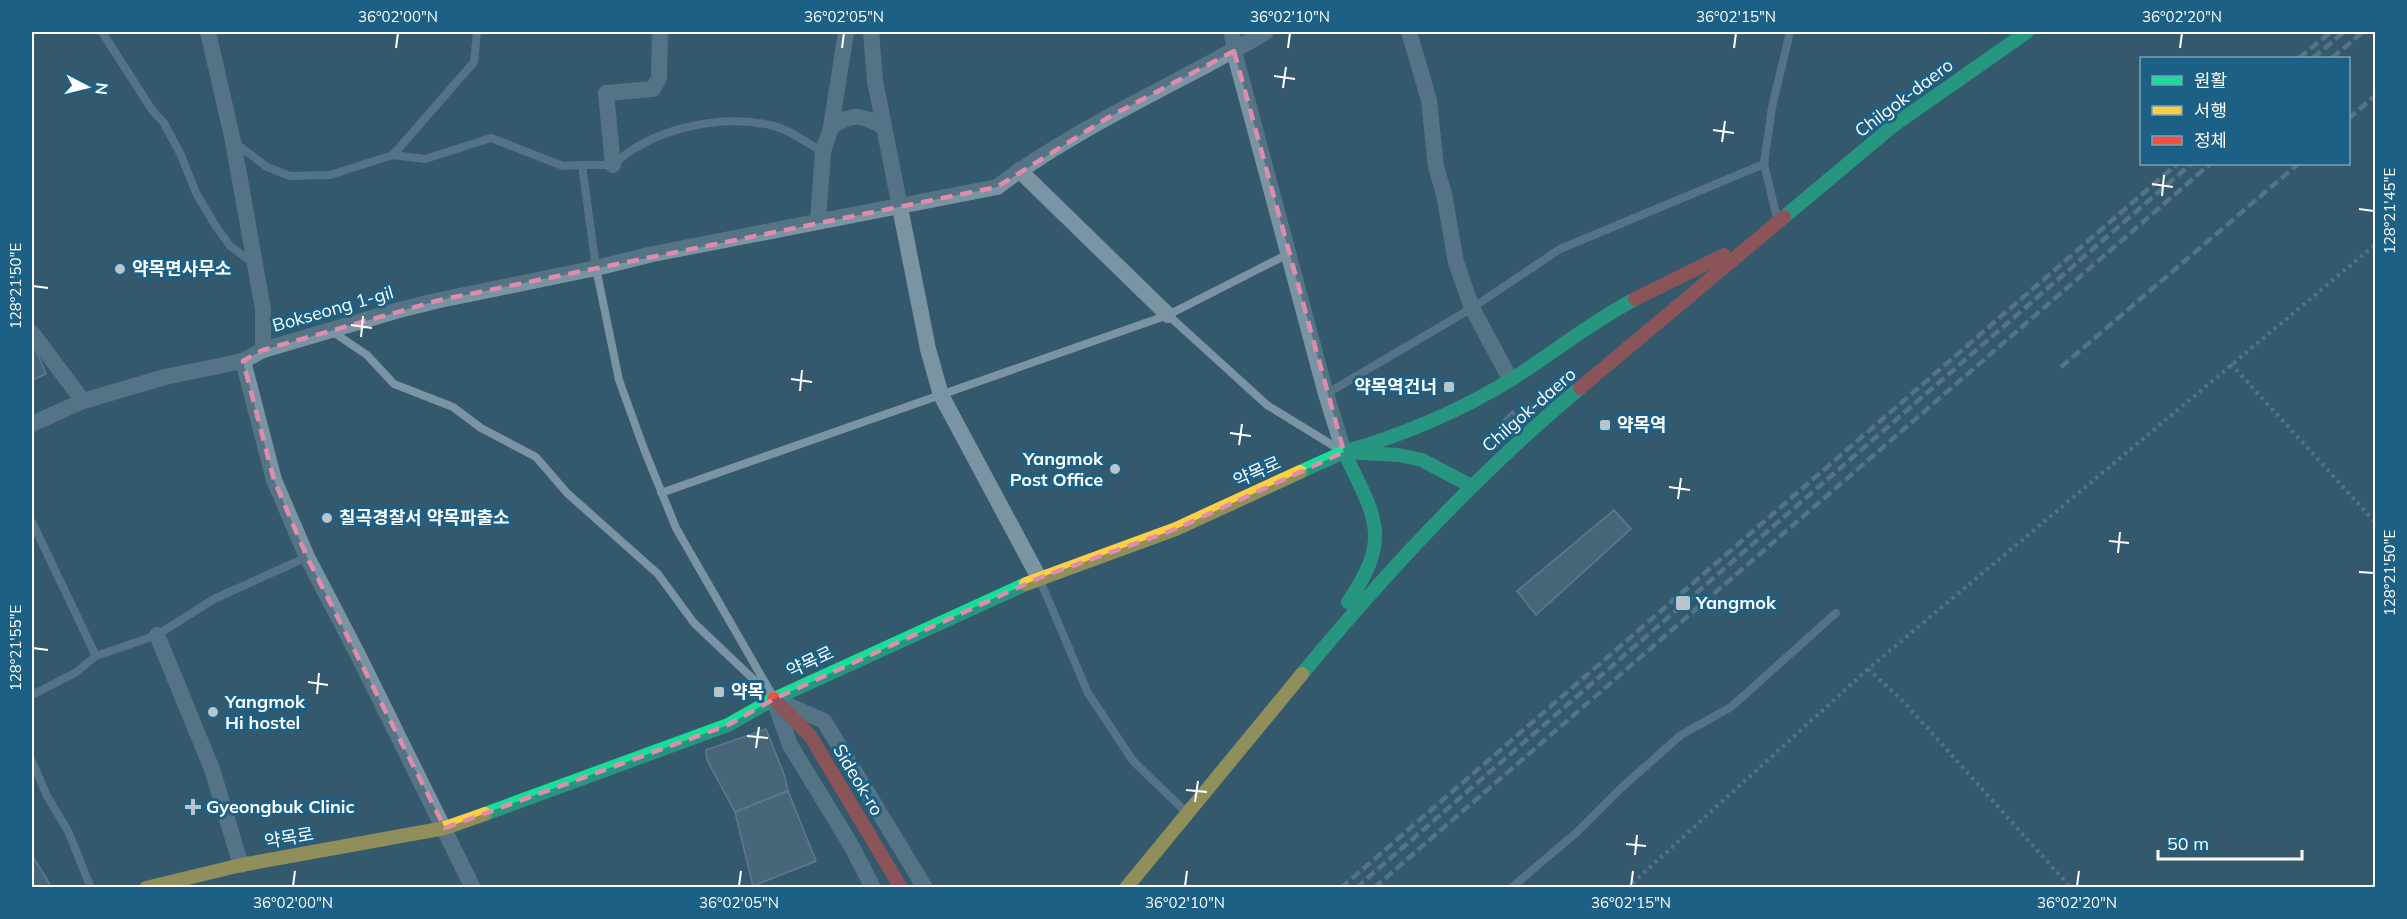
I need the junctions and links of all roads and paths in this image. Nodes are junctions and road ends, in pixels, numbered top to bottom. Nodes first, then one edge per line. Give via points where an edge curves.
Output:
1 (102, 32) edge
2 (208, 32) edge
3 (477, 32) edge
4 (660, 32) edge
5 (846, 32) edge
6 (871, 32) edge
7 (1232, 32) edge
8 (1266, 32) edge
9 (1409, 32) edge
10 (1790, 32) edge
11 (2027, 32) edge
12 (1233, 51) junction
13 (831, 127) junction
14 (884, 128) junction
15 (233, 141) junction
16 (823, 152) junction
17 (393, 155) junction
18 (1764, 164) junction
19 (582, 165) junction
20 (613, 165) junction
21 (1019, 170) junction
22 (900, 205) junction
23 (818, 221) junction
24 (1778, 221) junction
25 (1753, 242) junction
26 (2376, 244) edge
27 (1288, 254) junction
28 (255, 263) junction
29 (596, 268) junction
30 (1472, 308) junction
31 (1168, 315) junction
32 (330, 330) junction
33 (32, 333) edge
34 (263, 350) junction
35 (243, 362) junction
36 (2230, 364) junction
37 (1510, 379) junction
38 (1326, 394) junction
39 (941, 395) junction
40 (83, 401) junction
41 (32, 424) edge
42 (1344, 452) junction
43 (1471, 486) junction
44 (661, 493) junction
45 (32, 522) edge
46 (2376, 523) edge
47 (307, 557) junction
48 (1039, 578) junction
49 (1836, 613) dead end
50 (157, 634) junction
51 (96, 656) junction
52 (1868, 669) junction
53 (1304, 670) junction
54 (32, 696) edge
55 (774, 699) junction
56 (32, 761) edge
57 (1186, 813) junction
58 (445, 828) junction
59 (241, 865) junction
60 (91, 888) edge
61 (146, 888) edge
62 (473, 888) edge
63 (873, 888) edge
64 (901, 888) edge
65 (925, 888) edge
66 (1126, 888) edge
67 (1511, 888) edge
68 (1627, 888) edge
69 (2071, 888) edge

1 - 28 lane via 164,123 214,225 230,246
2 - 15 street
3 - 17 lane via 474,62
4 - 20 street via 659,78 653,89 606,93
5 - 13 street
6 - 14 street
7 - 12 street
8 - 12 street, Bokseong 1-gil
9 - 30 street via 1429,100 1436,167 1456,262
10 - 18 lane via 1772,107
11 - 24 main road, Chilgok-daero via 1894,125
12 - 21 street, Bokseong 1-gil
12 - 27 street
13 - 14 street via 846,117 864,117
13 - 16 street
14 - 22 street
15 - 17 lane via 267,168 290,177 330,175
15 - 28 street
16 - 20 lane via 776,126 729,121 668,133 627,151
16 - 23 street
17 - 19 lane via 425,159 490,138 563,166
18 - 24 lane
18 - 30 lane via 1560,249
19 - 20 lane
19 - 29 lane
21 - 22 street, Bokseong 1-gil via 997,187
21 - 31 street
22 - 23 street, Bokseong 1-gil
22 - 39 street via 928,349
23 - 29 street, Bokseong 1-gil
24 - 25 main road, Chilgok-daero
25 - 37 main road via 1598,320
25 - 43 main road, Chilgok-daero via 1549,414
26 - 36 path
27 - 31 lane
27 - 38 street
28 - 34 street via 263,309
29 - 32 street, Bokseong 1-gil via 440,300
29 - 44 lane via 619,380
30 - 37 street
30 - 38 lane
31 - 39 lane
31 - 42 lane via 1267,405
32 - 34 street, Bokseong 1-gil
32 - 55 lane via 367,355 394,384 453,407 482,428 536,457 567,493 658,574 694,623
33 - 40 street
34 - 35 street, Bokseong 1-gil
35 - 40 street, Bokseong 1-gil via 165,377
35 - 47 street via 274,480
36 - 46 path
36 - 52 path
37 - 42 main road via 1383,442
38 - 42 street
39 - 44 lane
39 - 48 street
40 - 41 street, Bokseong 1-gil
42 - 43 main road, 약목로 via 1422,460
42 - 48 main road, 약목로 via 1176,529
42 - 53 main road via 1368,504 1375,532 1373,557
43 - 53 main road, Chilgok-daero
44 - 55 lane via 676,528
45 - 51 lane
47 - 50 lane via 214,599
47 - 58 street
48 - 55 main road, 약목로
48 - 57 lane via 1088,693 1133,761
49 - 67 lane via 1731,707 1681,735
50 - 51 lane
50 - 59 street via 212,769
51 - 54 lane via 75,673
52 - 68 path
52 - 69 path via 1904,702
53 - 57 main road, Chilgok-daero
55 - 58 main road, 약목로 via 728,726
55 - 63 street via 790,745
55 - 64 main road, Sideok-ro via 811,736
55 - 65 street via 824,721
56 - 60 lane via 68,831
57 - 66 main road, Chilgok-daero
58 - 59 main road, 약목로
58 - 62 street
59 - 61 main road, 약목로

